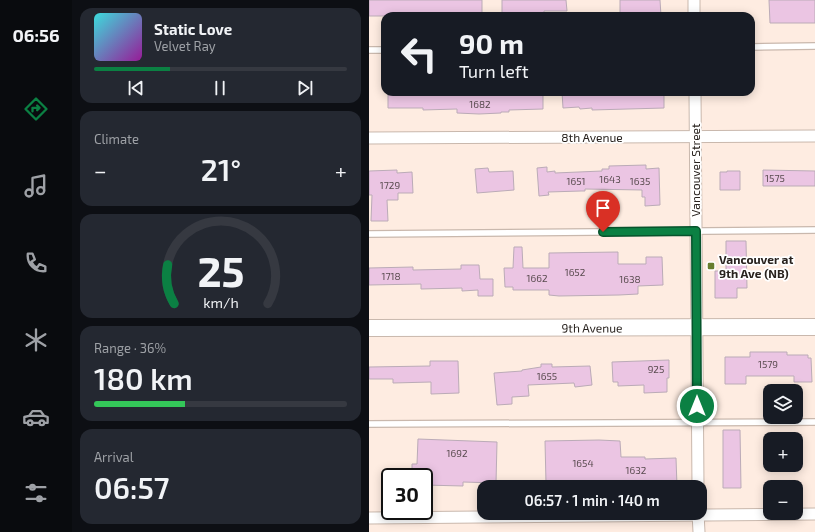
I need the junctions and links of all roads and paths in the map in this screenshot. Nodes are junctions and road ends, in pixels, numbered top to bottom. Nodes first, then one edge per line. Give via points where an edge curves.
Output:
1 (694, 0) edge
2 (694, 12) edge
3 (815, 46) edge
4 (755, 47) edge
5 (369, 50) edge
6 (381, 50) edge
7 (695, 96) edge
8 (695, 136) junction
9 (815, 136) edge
10 (369, 138) edge
11 (815, 230) edge
12 (696, 231) junction
13 (369, 234) edge
14 (697, 327) junction
15 (815, 327) edge
16 (369, 328) edge
17 (698, 422) junction
18 (815, 422) edge
19 (369, 424) edge
20 (698, 480) edge
21 (707, 514) edge
22 (815, 514) edge
23 (477, 517) edge
24 (369, 518) edge
25 (699, 520) edge
26 (699, 532) edge

1 - 2 street
3 - 4 lane
5 - 6 lane
7 - 8 street, Vancouver Street
8 - 9 street, 8th Avenue
8 - 10 street, 8th Avenue
8 - 12 street, Vancouver Street
11 - 12 lane
12 - 13 lane
12 - 14 street, Vancouver Street
14 - 15 street, 9th Avenue
14 - 16 street, 9th Avenue
14 - 17 street, Vancouver Street
17 - 18 lane
17 - 19 lane
17 - 20 street, Vancouver Street
21 - 22 street
23 - 24 street
25 - 26 street

